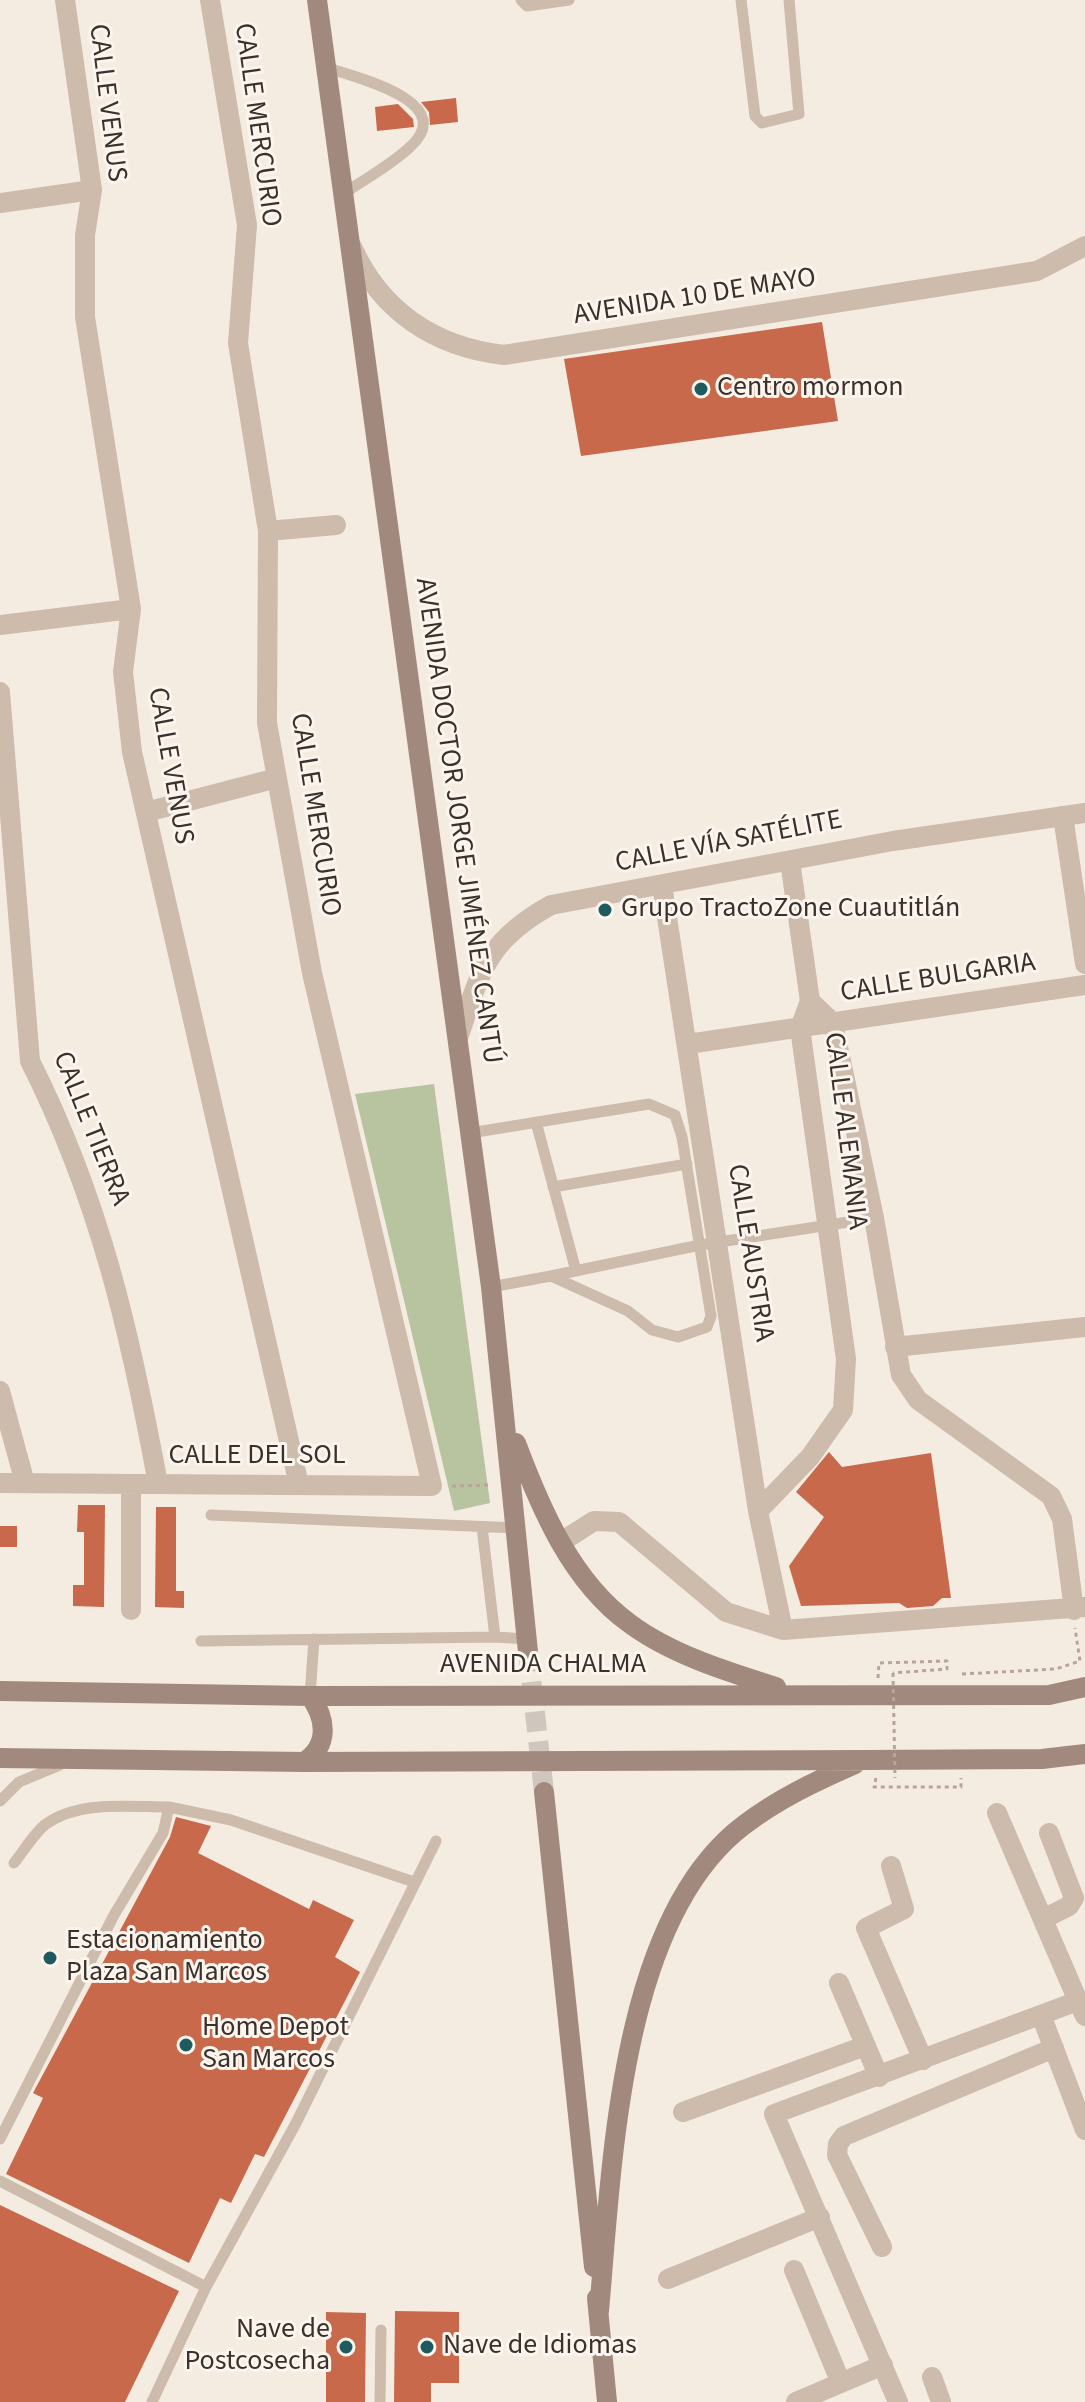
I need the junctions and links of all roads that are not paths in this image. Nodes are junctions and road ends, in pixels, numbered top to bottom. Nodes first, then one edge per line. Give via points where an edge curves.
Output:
1 (65, 0) edge
2 (210, 0) edge
3 (521, 0) edge
4 (569, 0) edge
5 (741, 0) edge
6 (789, 0) edge
7 (321, 3) edge
8 (325, 67) junction
9 (92, 190) junction
10 (343, 194) junction
11 (0, 203) edge
12 (351, 246) junction
13 (1085, 246) edge
14 (336, 525) dead end
15 (268, 531) junction
16 (131, 609) junction
17 (0, 625) edge
18 (0, 692) edge
19 (3, 757) edge
20 (277, 778) junction
21 (146, 812) junction
22 (1085, 813) edge
23 (1063, 816) junction
24 (790, 861) junction
25 (662, 885) junction
26 (1085, 958) edge
27 (1085, 985) edge
28 (810, 1001) junction
29 (833, 1023) junction
30 (800, 1028) junction
31 (458, 1038) junction
32 (688, 1044) junction
33 (536, 1122) junction
34 (470, 1133) junction
35 (687, 1164) junction
36 (553, 1187) junction
37 (874, 1218) junction
38 (827, 1227) junction
39 (710, 1243) junction
40 (576, 1271) junction
41 (551, 1276) junction
42 (491, 1287) junction
43 (1085, 1327) edge
44 (895, 1347) junction
45 (0, 1391) edge
46 (507, 1420) junction
47 (0, 1483) edge
48 (25, 1483) junction
49 (131, 1484) junction
50 (158, 1484) junction
51 (299, 1485) junction
52 (432, 1486) joint
53 (758, 1511) junction
54 (211, 1515) dead end
55 (482, 1527) junction
56 (517, 1528) junction
57 (561, 1542) junction
58 (1079, 1608) edge
59 (131, 1610) dead end
60 (783, 1630) junction
61 (495, 1637) junction
62 (314, 1639) junction
63 (201, 1641) dead end
64 (528, 1645) joint
65 (1085, 1679) edge
66 (1085, 1687) edge
67 (0, 1691) edge
68 (795, 1693) junction
69 (1049, 1695) junction
70 (310, 1696) junction
71 (1085, 1754) edge
72 (0, 1758) edge
73 (81, 1760) junction
74 (863, 1760) junction
75 (304, 1762) junction
76 (544, 1792) tunnel mouth
77 (0, 1801) edge
78 (169, 1807) junction
79 (997, 1813) dead end
80 (1049, 1833) dead end
81 (436, 1841) dead end
82 (14, 1863) dead end
83 (891, 1866) dead end
84 (414, 1882) junction
85 (1043, 1919) junction
86 (839, 1983) dead end
87 (1081, 2008) edge
88 (1041, 2015) junction
89 (865, 2046) junction
90 (1054, 2048) junction
91 (923, 2060) junction
92 (879, 2077) junction
93 (683, 2112) dead end
94 (1085, 2130) edge
95 (0, 2139) edge
96 (0, 2181) edge
97 (820, 2217) junction
98 (882, 2247) dead end
99 (794, 2270) dead end
100 (668, 2279) dead end
101 (206, 2287) junction
102 (599, 2311) junction
103 (381, 2330) dead end
104 (883, 2365) junction
105 (932, 2377) dead end
106 (841, 2383) junction
107 (152, 2402) edge
108 (380, 2402) edge
109 (607, 2402) edge
110 (796, 2402) edge
111 (898, 2402) edge
112 (941, 2402) edge

1 - 9 street, CALLE VENUS
2 - 15 street, CALLE MERCURIO via 247,225 238,343
3 - 4 lane via 527,6
5 - 6 lane via 755,116 762,123 799,114
7 - 8 main road, AVENIDA DOCTOR JORGE JIMÉNEZ CANTÚ
8 - 10 main road, AVENIDA DOCTOR JORGE JIMÉNEZ CANTÚ
8 - 10 lane via 400,93 417,108 421,121 413,145
9 - 11 street
9 - 16 street, CALLE VENUS via 85,235 85,317
10 - 12 main road, AVENIDA DOCTOR JORGE JIMÉNEZ CANTÚ
12 - 13 street, AVENIDA 10 DE MAYO via 376,290 412,324 465,349 514,355 1037,271
12 - 31 main road, AVENIDA DOCTOR JORGE JIMÉNEZ CANTÚ
14 - 15 street
15 - 20 street, CALLE MERCURIO via 267,723
16 - 17 street
16 - 21 street, CALLE VENUS via 123,672 132,752
18 - 19 street, CALLE TIERRA
19 - 50 street, CALLE TIERRA via 30,1061 95,1210 135,1359
20 - 21 street
20 - 52 street, CALLE MERCURIO via 312,973
21 - 51 street, CALLE VENUS
22 - 23 street, CALLE VÍA SATÉLITE
23 - 24 street, CALLE VÍA SATÉLITE
23 - 26 street
24 - 25 street, CALLE VÍA SATÉLITE
24 - 28 street, CALLE ALEMANIA
25 - 31 street, CALLE VÍA SATÉLITE via 551,905 520,922 482,967
25 - 32 street, CALLE AUSTRIA
27 - 29 street, CALLE BULGARIA
28 - 29 street
28 - 30 street, CALLE ALEMANIA
29 - 30 street, CALLE BULGARIA
29 - 37 street
30 - 32 street, CALLE BULGARIA
30 - 38 street, CALLE ALEMANIA
31 - 34 main road, AVENIDA DOCTOR JORGE JIMÉNEZ CANTÚ
32 - 39 street, CALLE AUSTRIA
33 - 34 lane
33 - 35 lane via 649,1104 675,1115
33 - 36 lane
34 - 42 main road, AVENIDA DOCTOR JORGE JIMÉNEZ CANTÚ
35 - 36 lane
35 - 39 lane
36 - 40 lane
37 - 38 lane
37 - 44 street
38 - 39 lane
38 - 53 street, CALLE ALEMANIA via 846,1359 843,1410 810,1457
39 - 40 lane
39 - 41 lane via 711,1316 707,1327 678,1337 652,1330 628,1311
39 - 53 street, CALLE AUSTRIA
40 - 41 lane
41 - 42 lane
42 - 46 main road, AVENIDA DOCTOR JORGE JIMÉNEZ CANTÚ
43 - 44 street
44 - 58 street via 901,1375 918,1400 1051,1496 1062,1519
45 - 48 street
46 - 56 main road, AVENIDA DOCTOR JORGE JIMÉNEZ CANTÚ
46 - 57 main road
47 - 48 street, CALLE DEL SOL
48 - 49 street, CALLE DEL SOL
49 - 50 street, CALLE DEL SOL
49 - 59 street
50 - 51 street, CALLE DEL SOL
51 - 52 street, CALLE DEL SOL
53 - 60 street, CALLE AUSTRIA
54 - 55 lane
55 - 56 lane
55 - 61 lane
56 - 64 main road, AVENIDA DOCTOR JORGE JIMÉNEZ CANTÚ
57 - 60 street via 594,1521 619,1522 726,1612
57 - 68 main road via 585,1577 629,1623 708,1663
58 - 60 street
61 - 62 lane
61 - 64 lane
62 - 63 lane
62 - 70 lane
65 - 69 main road
66 - 69 main road, AVENIDA CHALMA
67 - 70 main road, AVENIDA CHALMA
68 - 69 main road, AVENIDA CHALMA
68 - 70 main road, AVENIDA CHALMA
70 - 75 main road via 321,1711 323,1736 318,1751
71 - 74 main road
72 - 73 main road
73 - 75 main road
73 - 77 lane via 40,1770
74 - 75 main road
74 - 102 main road via 800,1789 742,1826 694,1878 663,1932 618,2109
76 - 102 main road
78 - 82 lane via 67,1813 44,1826
78 - 84 lane via 231,1820
78 - 95 lane via 163,1833 114,1915
79 - 85 street
80 - 85 street via 1074,1898
81 - 84 lane
83 - 91 street via 904,1909 866,1928
84 - 101 lane via 295,2125
85 - 87 street
86 - 89 street
87 - 88 street
88 - 90 street
88 - 91 street
89 - 92 street
89 - 93 street
90 - 94 street
90 - 98 street via 844,2136 837,2155
91 - 92 street
92 - 97 street via 774,2114
96 - 101 lane
97 - 100 street
97 - 104 street
99 - 106 street
101 - 107 lane
102 - 109 main road
103 - 108 lane
104 - 106 street
104 - 111 street
105 - 112 street
106 - 110 street

